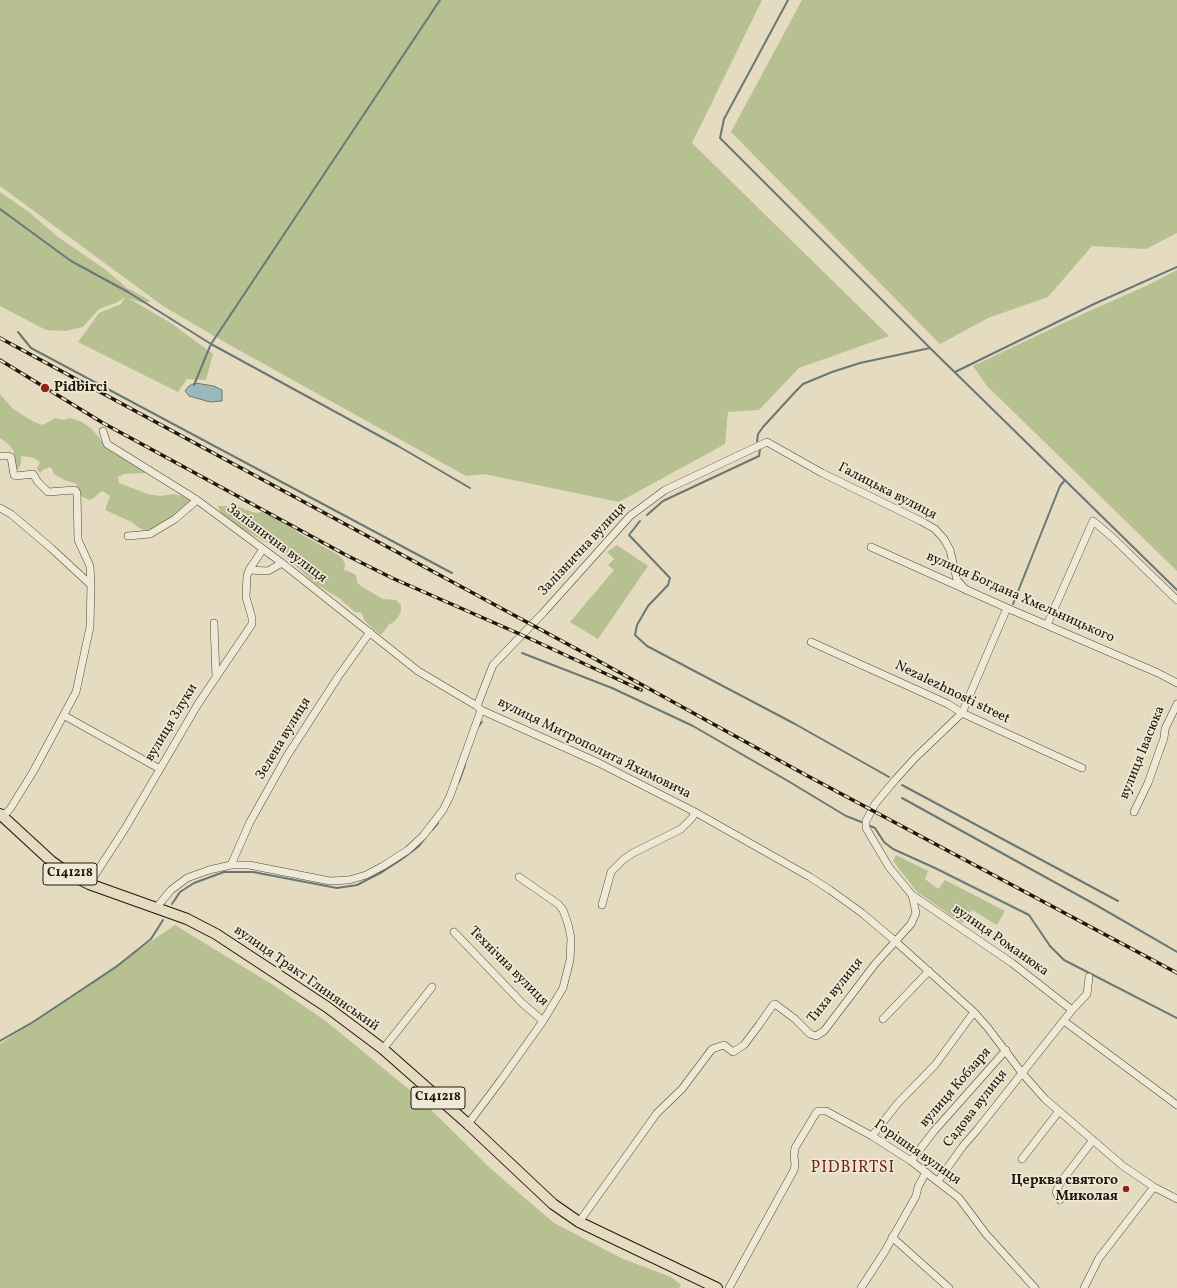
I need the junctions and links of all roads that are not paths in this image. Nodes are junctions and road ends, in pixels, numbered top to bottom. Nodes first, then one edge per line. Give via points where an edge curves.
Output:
1 (103, 431) dead end
2 (767, 442) joint
3 (0, 456) edge
4 (197, 500) junction
5 (0, 508) edge
6 (128, 536) dead end
7 (871, 547) dead end
8 (263, 549) junction
9 (282, 563) junction
10 (249, 570) junction
11 (91, 585) junction
12 (966, 590) junction
13 (1177, 600) edge
14 (1007, 608) junction
15 (214, 622) dead end
16 (1047, 625) junction
17 (370, 632) junction
18 (811, 642) dead end
19 (216, 677) junction
20 (1177, 683) edge
21 (1177, 704) edge
22 (479, 708) junction
23 (962, 713) junction
24 (65, 716) junction
25 (1082, 768) dead end
26 (160, 769) junction
27 (695, 812) junction
28 (1134, 812) dead end
29 (1, 815) edge
30 (231, 865) junction
31 (519, 878) dead end
32 (89, 884) junction
33 (912, 895) junction
34 (602, 905) dead end
35 (156, 908) junction
36 (454, 932) dead end
37 (895, 941) junction
38 (929, 971) junction
39 (1089, 977) dead end
40 (432, 987) dead end
41 (1072, 1010) junction
42 (974, 1012) junction
43 (883, 1019) dead end
44 (543, 1021) junction
45 (1064, 1021) junction
46 (382, 1049) junction
47 (1006, 1050) junction
48 (1022, 1072) junction
49 (1177, 1106) edge
50 (1058, 1111) junction
51 (468, 1124) junction
52 (872, 1136) junction
53 (1094, 1140) junction
54 (1022, 1159) dead end
55 (911, 1162) junction
56 (926, 1172) junction
57 (938, 1181) junction
58 (1154, 1188) junction
59 (1177, 1199) edge
60 (1060, 1200) dead end
61 (579, 1222) junction
62 (892, 1238) junction
63 (717, 1288) edge
64 (729, 1288) edge
65 (861, 1288) edge
66 (949, 1288) edge
67 (1035, 1288) edge
68 (1084, 1288) edge

1 - 4 street, Залізнична вулиця via 107,444
2 - 12 street, Галицька вулиця via 822,473 935,529 950,550 956,580
2 - 22 street, Залізнична вулиця via 665,490 630,516 493,665
3 - 11 street via 11,458 14,475 33,474 48,492 76,490 78,540 90,566
4 - 6 street via 175,520 150,534
4 - 8 street, Залізнична вулиця
5 - 11 street via 11,514
7 - 12 street, вулиця Богдана Хмельницького
8 - 9 street, Залізнична вулиця
8 - 10 street, вулиця Злуки
9 - 10 street via 268,570
9 - 17 street, Залізнична вулиця
10 - 19 street, вулиця Злуки via 246,597 252,624
11 - 24 street via 90,627 76,692
12 - 14 street, вулиця Богдана Хмельницького
13 - 16 street via 1093,521
14 - 16 street, вулиця Богдана Хмельницького
14 - 23 street
15 - 19 street
16 - 20 street, вулиця Богдана Хмельницького
17 - 22 street, Залізнична вулиця via 418,671
17 - 30 street, Зелена вулиця via 287,756 250,822
18 - 23 street, Nezalezhnosti street via 948,704
19 - 26 street, вулиця Злуки
21 - 28 street, вулиця Івасюка via 1165,729 1148,783
22 - 27 street, вулиця Митрополита Яхимовича via 598,763
22 - 30 street, Залізнична вулиця via 443,810 423,836 408,850 383,866 349,880 330,881 250,865
23 - 25 street, Nezalezhnosti street
23 - 33 street, вулиця Романюка via 895,780 874,808 866,824 889,867
24 - 26 street
24 - 29 street via 10,810
26 - 32 street, вулиця Злуки
27 - 34 street, вулиця Митрополита Яхимовича via 681,829 624,859 611,872
27 - 37 street, вулиця Митрополита Яхимовича via 810,877 862,913
29 - 32 main road, вулиця Тракт Глинянський / С141218 via 51,860
30 - 35 street, Залізнична вулиця via 187,878 171,890
31 - 44 street, Технічна вулиця via 558,904 566,916 571,938 570,960 563,988
32 - 35 main road, вулиця Тракт Глинянський / С141218
33 - 37 street, вулиця Романюка via 916,913 914,919
33 - 41 street, вулиця Романюка via 1012,963
35 - 46 main road, вулиця Тракт Глинянський / С141218 via 187,919 222,938 327,1007
36 - 44 street, Технічна вулиця via 522,1003
37 - 38 street, вулиця Митрополита Яхимовича
37 - 61 street, Тиха вулиця via 824,1031 816,1036 810,1034 775,1004 744,1045 733,1052 724,1045 710,1051 682,1089 657,1113
38 - 42 street, вулиця Митрополита Яхимовича
38 - 43 street
39 - 41 street via 1087,994
40 - 46 street
41 - 45 street
42 - 47 street, вулиця Митрополита Яхимовича
42 - 52 street via 935,1065 898,1103
44 - 51 street, Технічна вулиця
45 - 48 street
45 - 49 street
46 - 51 main road, вулиця Тракт Глинянський / С141218
47 - 48 street, вулиця Митрополита Яхимовича
47 - 55 street, вулиця Кобзаря via 934,1131
48 - 50 street, вулиця Митрополита Яхимовича
48 - 57 street, Садова вулиця
50 - 53 street, вулиця Митрополита Яхимовича
50 - 54 street
51 - 61 main road, вулиця Тракт Глинянський / С141218 via 553,1204
52 - 55 street, Горішня вулиця
52 - 64 street, Горішня вулиця via 826,1111 818,1111 795,1148 794,1170
53 - 58 street, вулиця Митрополита Яхимовича via 1123,1166
53 - 60 street via 1060,1183 1056,1192
55 - 56 street, Горішня вулиця
56 - 57 street, Горішня вулиця
56 - 62 street via 916,1196
57 - 67 street, Горішня вулиця via 959,1198 986,1234
58 - 59 street, вулиця Митрополита Яхимовича
58 - 68 street via 1099,1258
61 - 63 main road, вулиця Тракт Глинянський / С141218
62 - 65 street
62 - 66 street

